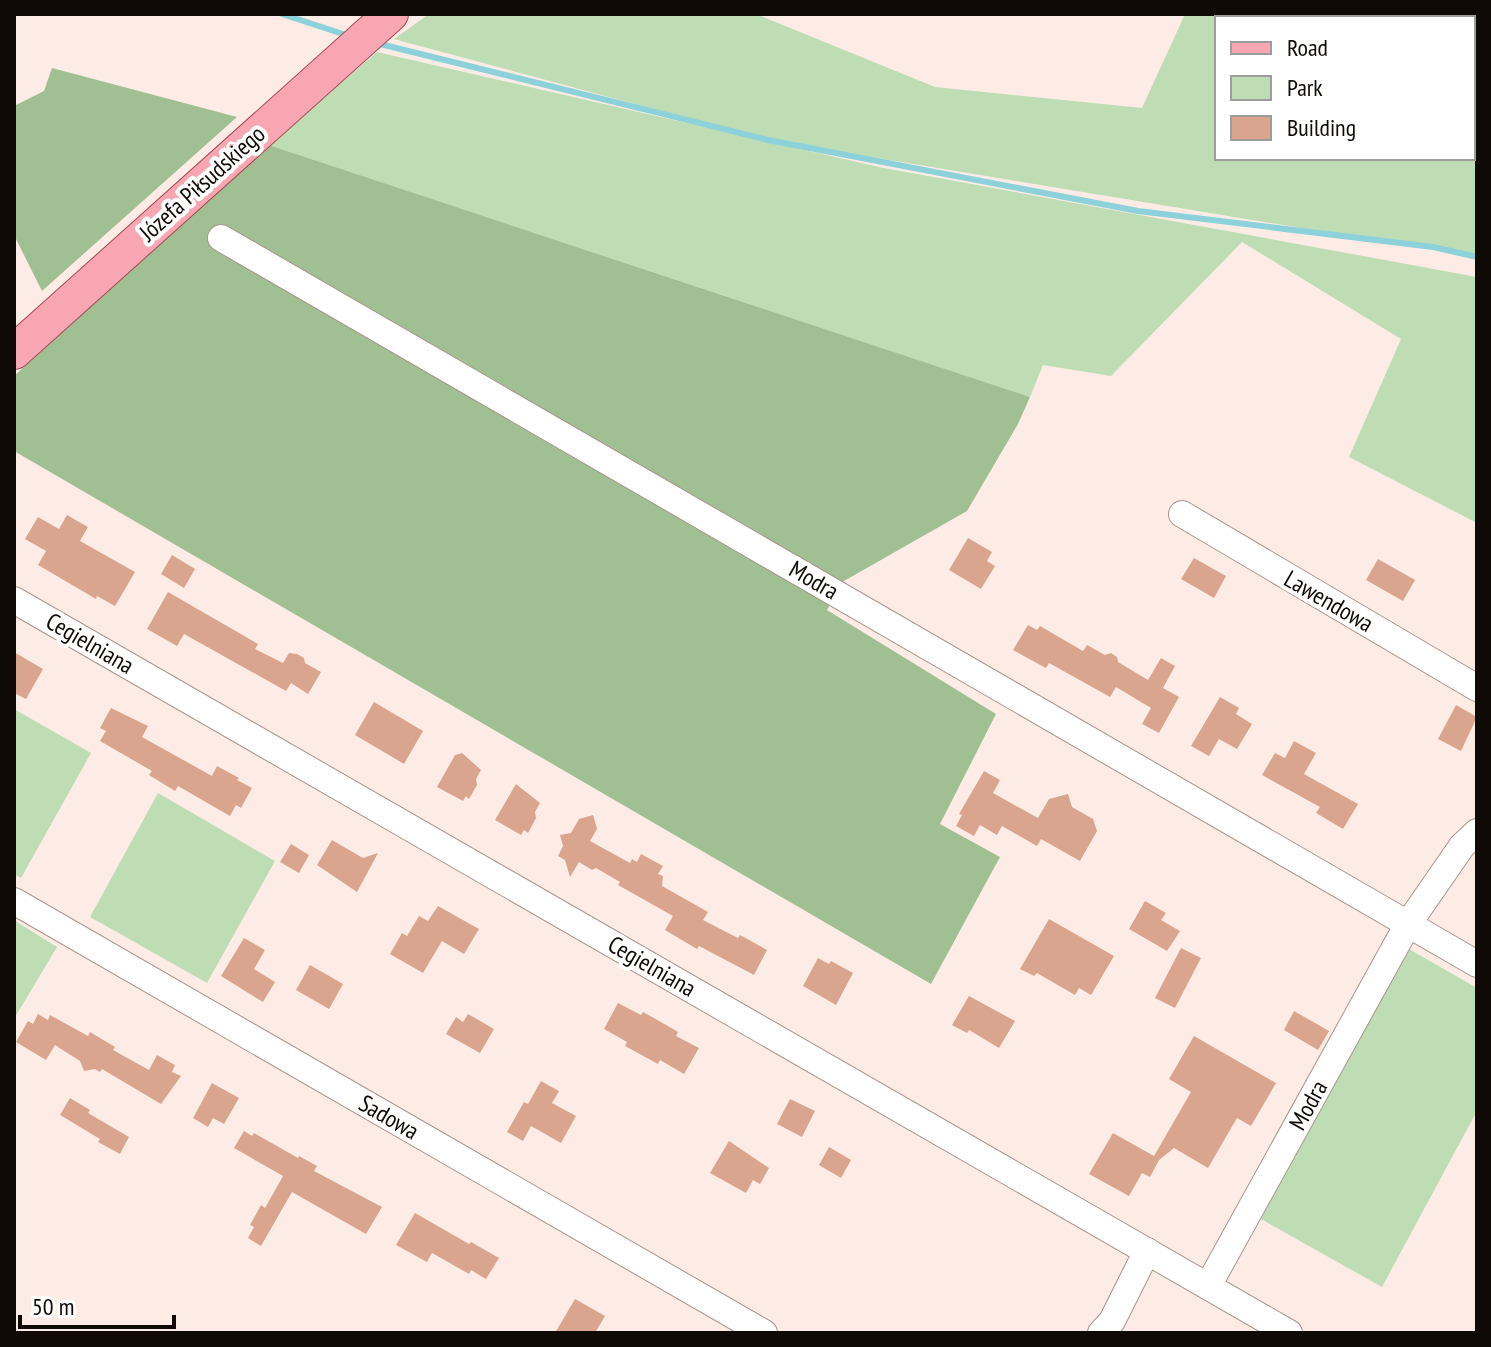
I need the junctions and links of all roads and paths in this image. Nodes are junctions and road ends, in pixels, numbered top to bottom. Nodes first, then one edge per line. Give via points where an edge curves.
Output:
1 (391, 14) edge
2 (221, 238) dead end
3 (14, 352) edge
4 (1182, 514) dead end
5 (14, 600) edge
6 (1477, 688) edge
7 (1477, 832) edge
8 (14, 901) edge
9 (1408, 924) junction
10 (1477, 964) edge
11 (1147, 1251) junction
12 (1208, 1286) junction
13 (764, 1333) edge
14 (1101, 1333) edge
15 (1289, 1333) edge

1 - 3 main road, Józefa Piłsudskiego
2 - 9 street, Modra
4 - 6 street, Lawendowa
5 - 11 street, Cegielniana
7 - 9 street
8 - 13 street, Sadowa
9 - 10 street, Modra
9 - 12 street, Modra
11 - 12 street, Cegielniana
11 - 14 street
12 - 15 street, Cegielniana

